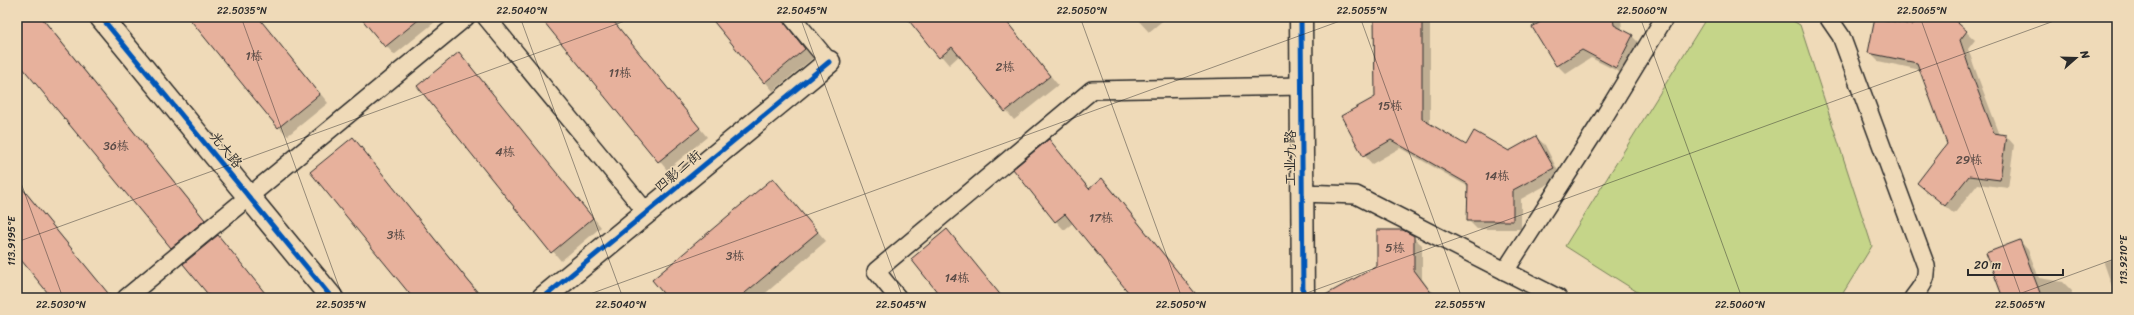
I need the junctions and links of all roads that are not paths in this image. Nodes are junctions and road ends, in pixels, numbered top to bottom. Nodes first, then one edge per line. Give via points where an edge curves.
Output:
1 (101, 17) edge
2 (466, 17) edge
3 (486, 17) edge
4 (792, 17) edge
5 (1301, 17) edge
6 (1666, 17) edge
7 (1828, 17) edge
8 (829, 62) joint
9 (1302, 86) junction
10 (1302, 193) junction
11 (249, 196) junction
12 (647, 213) junction
13 (1505, 271) junction
14 (126, 298) edge
15 (332, 298) edge
16 (543, 298) edge
17 (898, 298) edge
18 (1303, 298) edge
19 (1558, 298) edge
20 (1913, 298) edge

1 - 11 street, 光大路
2 - 11 lane
3 - 12 lane
4 - 8 lane
5 - 9 street, 工业九路
6 - 13 lane via 1602,122
7 - 20 lane via 1841,36 1926,266 1927,275
8 - 12 street, 四影二街
9 - 10 street, 工业九路
9 - 17 lane via 1092,90 876,270
10 - 13 lane via 1356,195
10 - 18 street, 工业九路
11 - 14 lane
11 - 15 street, 光大路
12 - 16 street, 四影二街
13 - 19 lane

